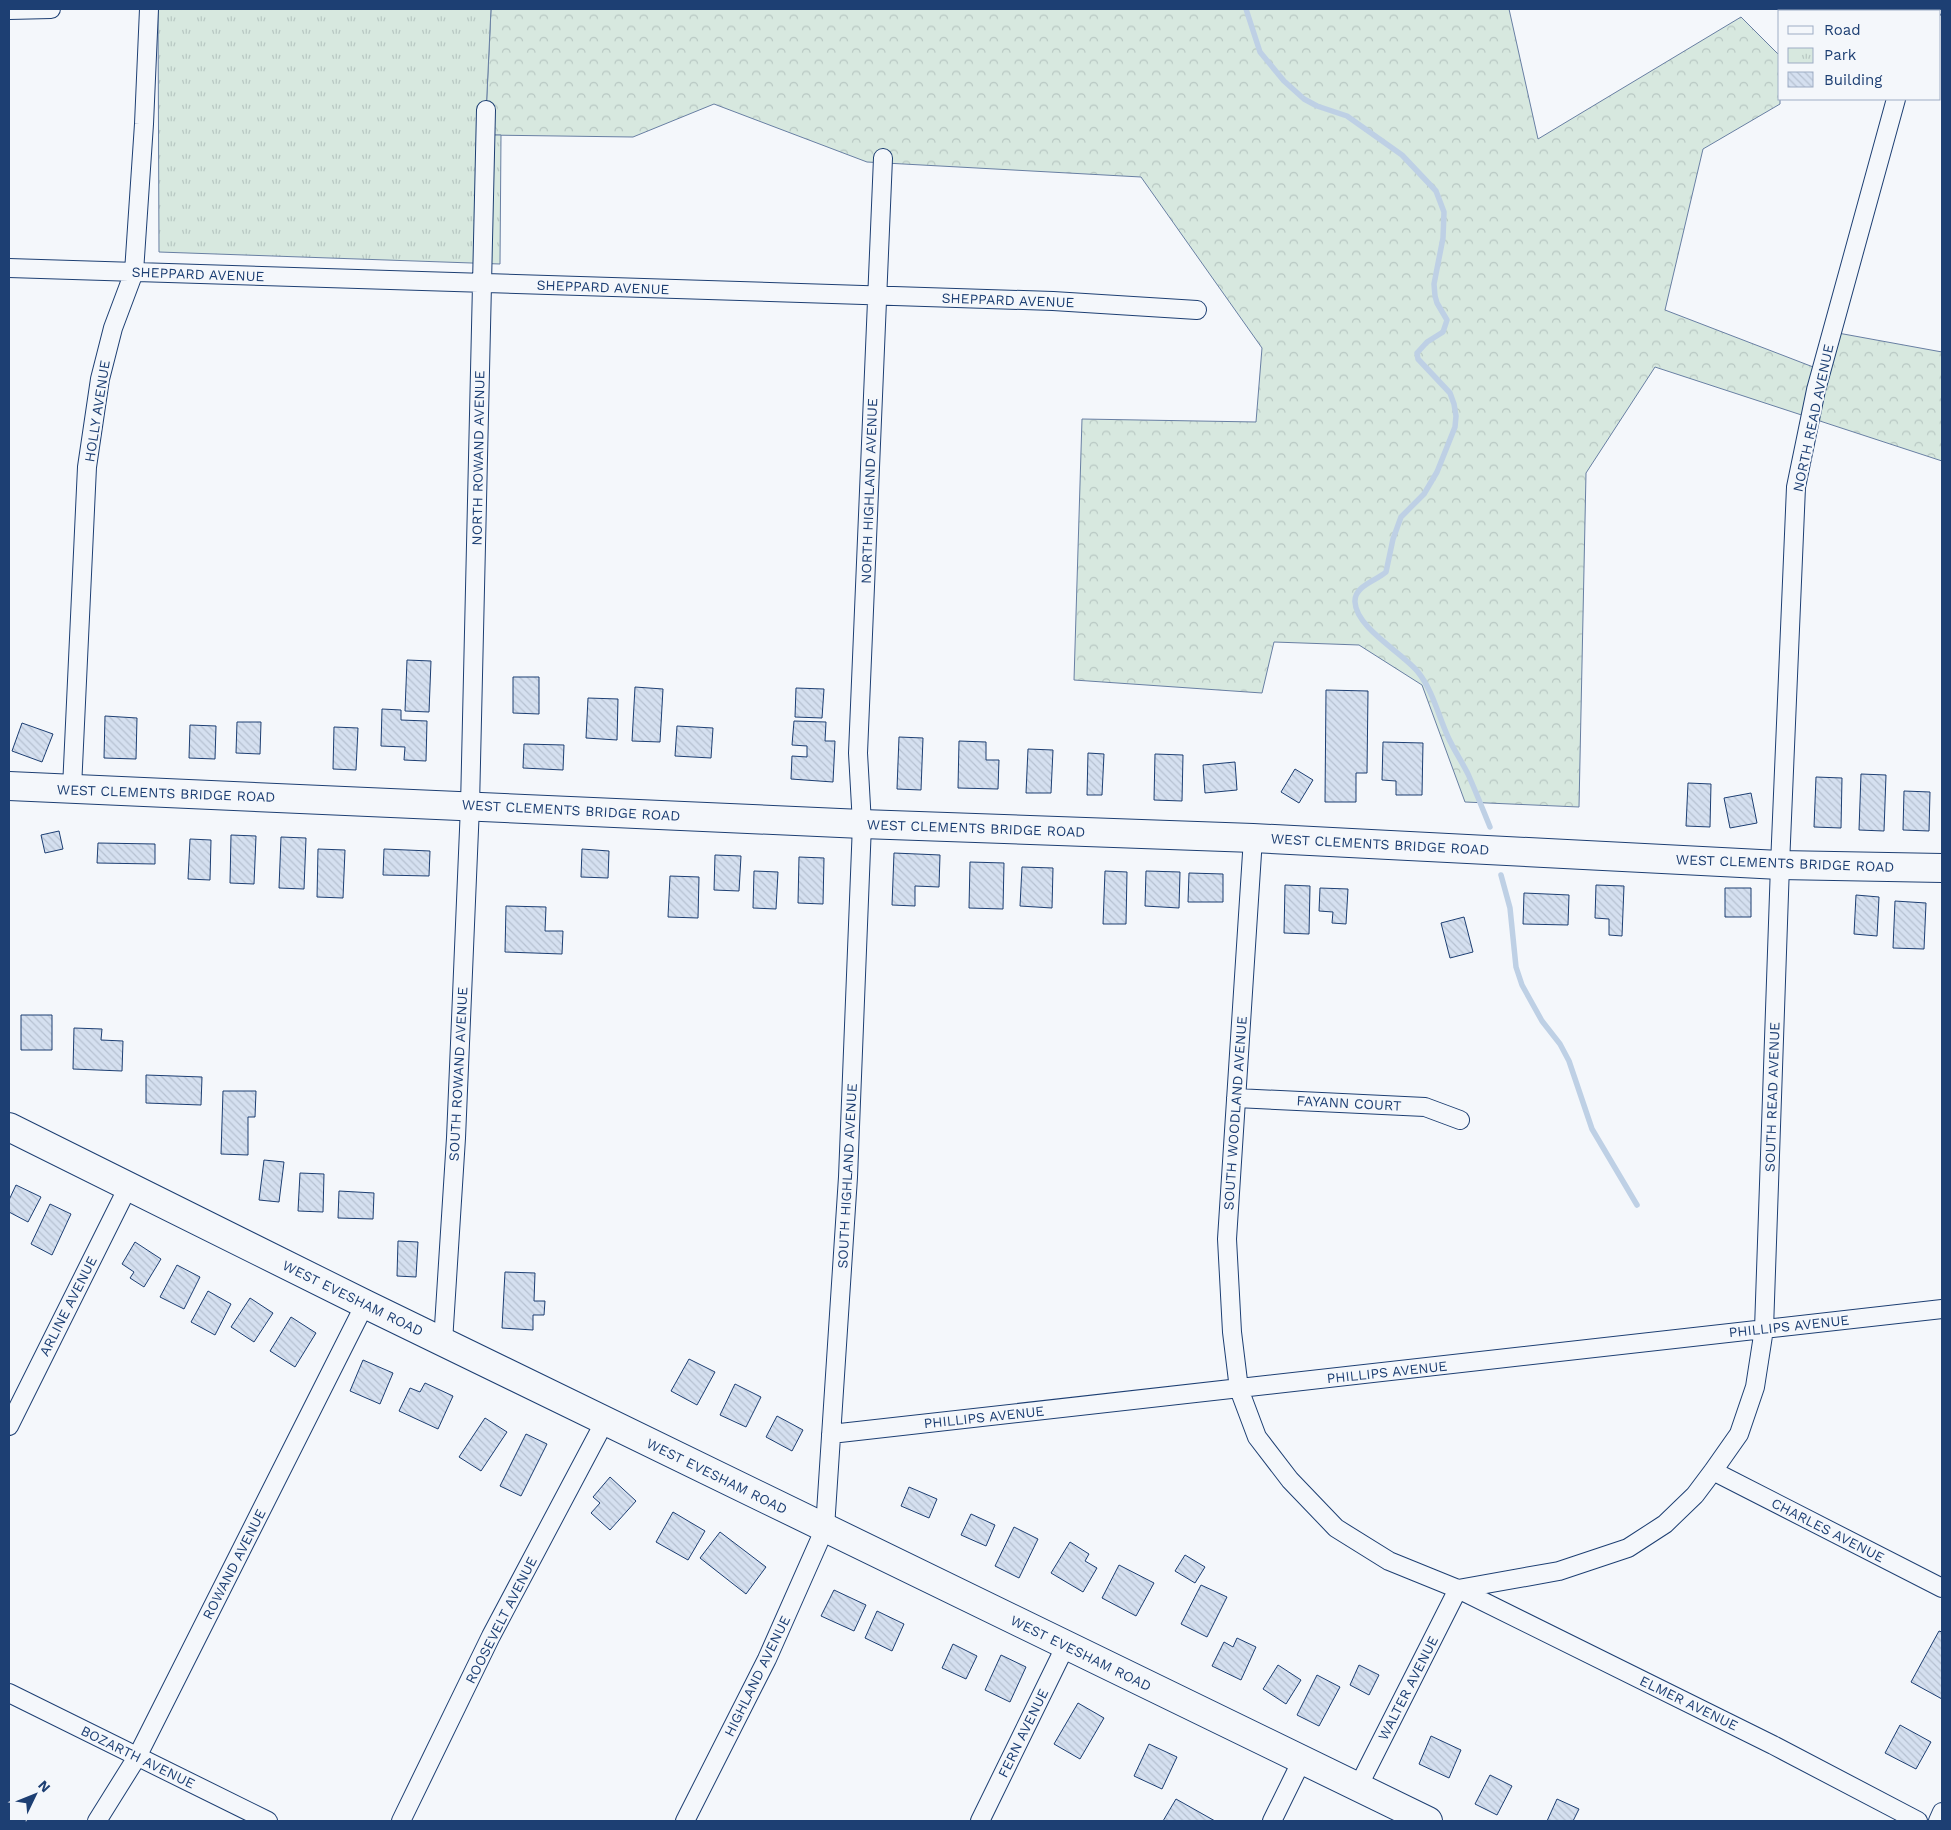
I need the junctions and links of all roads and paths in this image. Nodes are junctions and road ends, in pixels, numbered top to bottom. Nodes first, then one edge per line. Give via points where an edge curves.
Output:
1 (51, 9) edge
2 (149, 9) edge
3 (9, 10) edge
4 (1896, 100) edge
5 (486, 110) dead end
6 (883, 158) dead end
7 (9, 268) edge
8 (134, 272) junction
9 (482, 282) junction
10 (878, 296) junction
11 (1197, 310) dead end
12 (9, 786) edge
13 (72, 788) junction
14 (470, 806) junction
15 (862, 824) junction
16 (1254, 838) junction
17 (1780, 865) junction
18 (1942, 868) edge
19 (1236, 1098) junction
20 (1460, 1120) dead end
21 (9, 1127) edge
22 (128, 1187) junction
23 (365, 1304) junction
24 (1942, 1309) edge
25 (1764, 1329) junction
26 (443, 1342) junction
27 (1239, 1389) junction
28 (605, 1421) junction
29 (9, 1426) edge
30 (831, 1434) junction
31 (1714, 1471) junction
32 (825, 1528) junction
33 (1942, 1588) edge
34 (1458, 1589) junction
35 (1066, 1646) junction
36 (9, 1693) edge
37 (137, 1757) junction
38 (1302, 1760) junction
39 (1358, 1787) junction
40 (1942, 1812) edge
41 (97, 1821) edge
42 (268, 1821) edge
43 (401, 1821) edge
44 (685, 1821) edge
45 (980, 1821) edge
46 (1272, 1821) edge
47 (1428, 1821) edge
48 (1918, 1821) edge
49 (1938, 1821) edge

1 - 3 street
2 - 8 street, HOLLY AVENUE
4 - 17 street, NORTH READ AVENUE via 1816,390 1796,487
5 - 9 street, NORTH ROWAND AVENUE
6 - 10 street, NORTH HIGHLAND AVENUE
7 - 8 street, SHEPPARD AVENUE
8 - 9 street, SHEPPARD AVENUE
8 - 13 street, HOLLY AVENUE via 113,328 100,378 88,467
9 - 10 street, SHEPPARD AVENUE
9 - 14 street, NORTH ROWAND AVENUE
10 - 11 street, SHEPPARD AVENUE via 1053,301
10 - 15 street, NORTH HIGHLAND AVENUE via 858,753
12 - 13 main road, WEST CLEMENTS BRIDGE ROAD
13 - 14 main road, WEST CLEMENTS BRIDGE ROAD
14 - 15 main road, WEST CLEMENTS BRIDGE ROAD
14 - 26 street, SOUTH ROWAND AVENUE via 456,1138
15 - 16 main road, WEST CLEMENTS BRIDGE ROAD
15 - 30 street, SOUTH HIGHLAND AVENUE via 848,1177
16 - 17 main road, WEST CLEMENTS BRIDGE ROAD
16 - 19 street, SOUTH WOODLAND AVENUE
17 - 18 main road, WEST CLEMENTS BRIDGE ROAD
17 - 25 street, SOUTH READ AVENUE
19 - 20 street, FAYANN COURT via 1425,1107
19 - 27 street, SOUTH WOODLAND AVENUE via 1227,1240
21 - 22 main road, WEST EVESHAM ROAD
22 - 23 main road, WEST EVESHAM ROAD
22 - 29 street, ARLINE AVENUE
23 - 26 main road, WEST EVESHAM ROAD
23 - 37 street, ROWAND AVENUE
24 - 25 street, PHILLIPS AVENUE
25 - 27 street, PHILLIPS AVENUE
25 - 31 street, SOUTH READ AVENUE via 1755,1387 1738,1434
26 - 28 main road, WEST EVESHAM ROAD
27 - 30 street, PHILLIPS AVENUE
27 - 34 street, SOUTH WOODLAND AVENUE via 1257,1437 1290,1480 1336,1528 1389,1561
28 - 32 main road, WEST EVESHAM ROAD
28 - 43 street, ROOSEVELT AVENUE via 490,1636
30 - 32 street, SOUTH HIGHLAND AVENUE
31 - 33 street, CHARLES AVENUE
31 - 34 street, SOUTH READ AVENUE via 1665,1524 1628,1548 1560,1571
32 - 35 main road, WEST EVESHAM ROAD
32 - 44 street, HIGHLAND AVENUE via 767,1659
34 - 39 street, WALTER AVENUE
34 - 48 street, ELMER AVENUE via 1773,1745
35 - 38 main road, WEST EVESHAM ROAD
35 - 45 street, FERN AVENUE
36 - 37 street, BOZARTH AVENUE
37 - 41 street, ROWAND AVENUE
37 - 42 street, BOZARTH AVENUE
38 - 39 main road, WEST EVESHAM ROAD
38 - 46 street
39 - 47 main road, WEST EVESHAM ROAD
40 - 49 street

